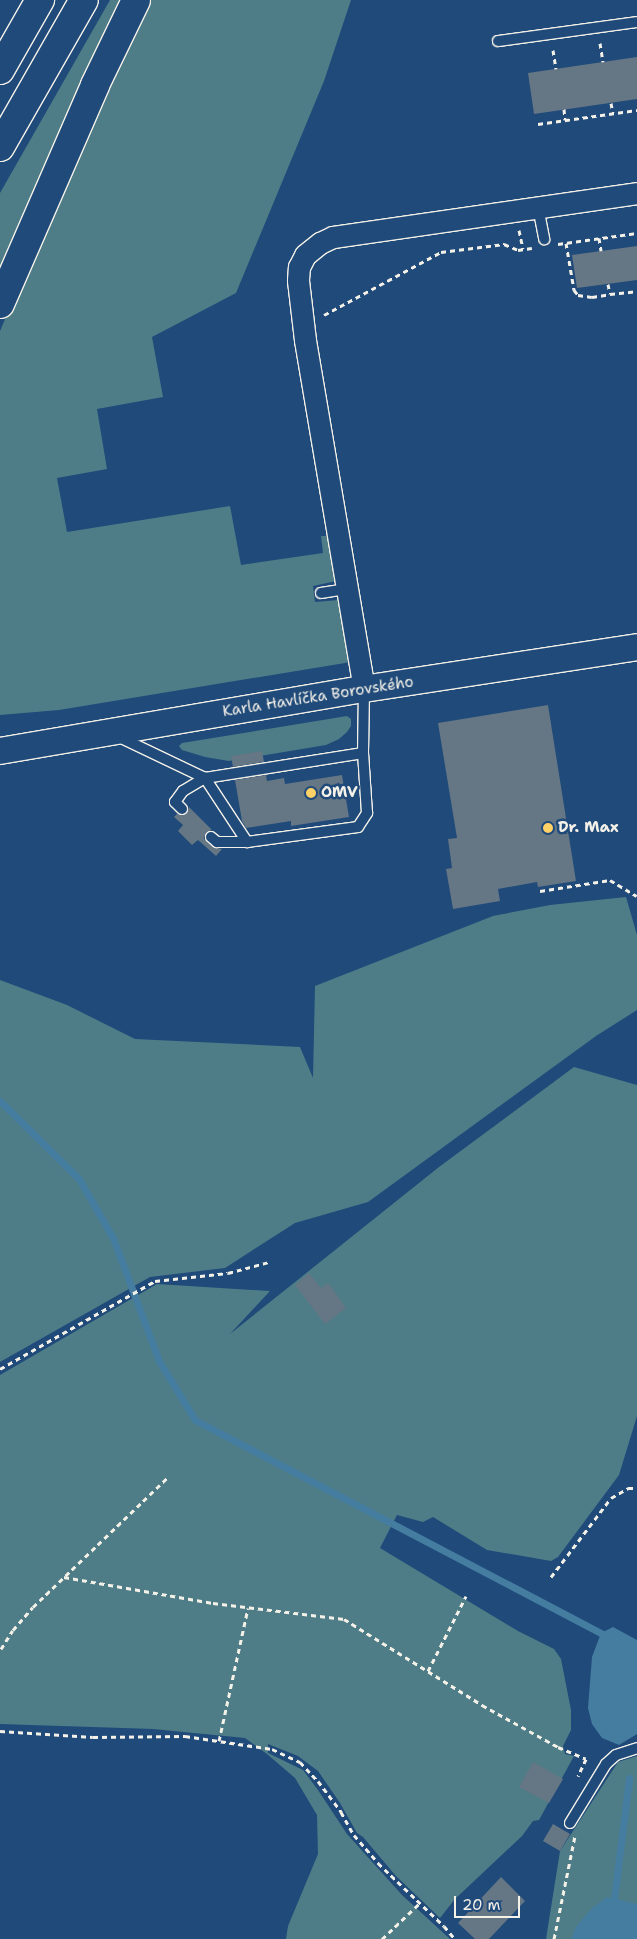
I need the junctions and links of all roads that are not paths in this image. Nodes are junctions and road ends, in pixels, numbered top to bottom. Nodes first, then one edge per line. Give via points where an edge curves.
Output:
1 (40, 0) edge
2 (84, 0) edge
3 (136, 0) edge
4 (637, 22) edge
5 (498, 40) dead end
6 (0, 70) edge
7 (0, 147) edge
8 (637, 194) edge
9 (538, 208) junction
10 (546, 243) road end
11 (0, 304) edge
12 (348, 589) junction
13 (321, 593) dead end
14 (637, 647) edge
15 (364, 689) junction
16 (107, 732) junction
17 (0, 751) edge
18 (363, 752) junction
19 (205, 778) junction
20 (182, 809) dead end
21 (211, 837) dead end
22 (247, 842) junction
23 (637, 1748) edge
24 (570, 1823) road end

1 - 6 highway
2 - 7 highway
3 - 11 highway via 95,85
4 - 5 lane
8 - 9 street
9 - 10 lane
9 - 12 street via 333,237 305,255 298,267 314,400
12 - 13 lane
12 - 15 street
14 - 15 street, Karla Havlíčka Borovského
15 - 16 street, Karla Havlíčka Borovského
15 - 18 lane
16 - 17 street, Karla Havlíčka Borovského
16 - 19 lane
18 - 19 lane
18 - 22 lane via 368,812 358,827
19 - 20 lane via 183,791 175,802
19 - 22 lane
21 - 22 lane via 217,842
23 - 24 lane via 616,1756 606,1764

